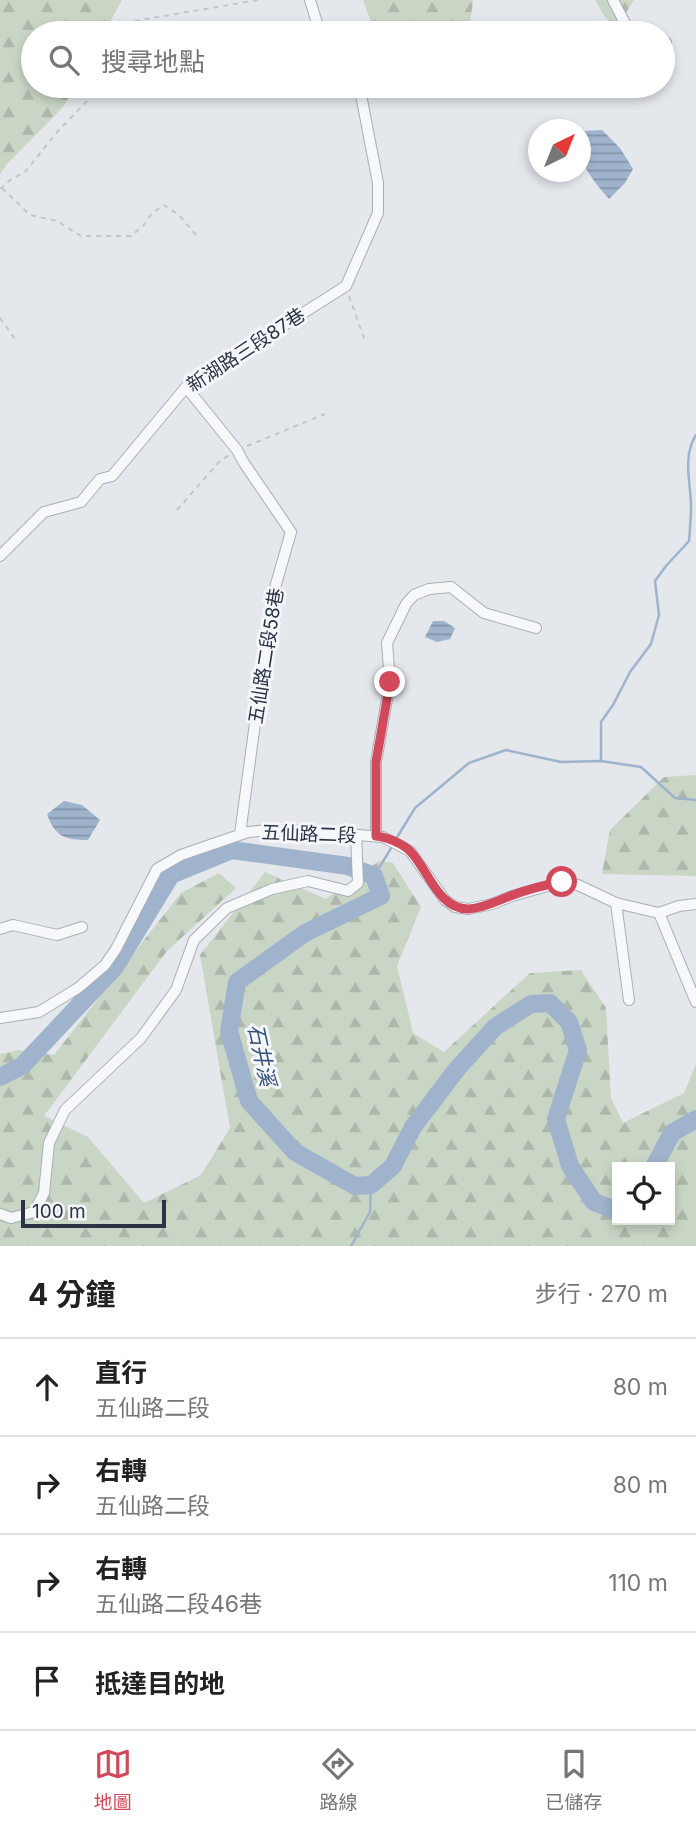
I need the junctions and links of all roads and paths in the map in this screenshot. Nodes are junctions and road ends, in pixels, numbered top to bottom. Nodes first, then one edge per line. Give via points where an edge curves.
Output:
1 (258, 0) edge
2 (310, 0) edge
3 (613, 0) edge
4 (136, 21) edge
5 (316, 21) edge
6 (624, 21) edge
7 (90, 98) edge
8 (362, 98) edge
9 (1, 189) edge
10 (196, 235) dead end
11 (346, 286) junction
12 (0, 318) edge
13 (365, 341) dead end
14 (17, 342) dead end
15 (186, 387) junction
16 (325, 414) dead end
17 (237, 450) junction
18 (177, 510) dead end
19 (0, 556) edge
20 (536, 628) dead end
21 (240, 834) junction
22 (356, 836) junction
23 (380, 836) junction
24 (616, 903) junction
25 (696, 904) edge
26 (659, 913) junction
27 (82, 926) dead end
28 (0, 929) edge
29 (629, 1000) dead end
30 (696, 1002) edge
31 (0, 1018) edge
32 (0, 1213) edge

1 - 4 path
2 - 5 street
3 - 6 street
7 - 9 path via 25,172
8 - 11 street via 379,183 378,213
9 - 10 path via 30,215 57,221 81,236 131,236 164,205
11 - 13 path
11 - 15 street, 新湖路三段87巷
12 - 14 path
15 - 17 street, 五仙路二段58巷
15 - 19 street, 新湖路三段87巷 via 112,476 100,479 81,502 44,512
16 - 17 path
17 - 18 path via 219,462
17 - 21 street, 五仙路二段58巷 via 291,532 272,598
20 - 23 street via 484,613 451,587 429,589 406,604 387,643 390,682 376,762
21 - 22 street, 五仙路二段 via 268,830
21 - 31 street, 五仙路二段 via 181,855 157,869 116,949 78,988 39,1012
22 - 23 street, 五仙路二段
22 - 32 street via 358,883 348,891 309,881 272,889 227,908 194,940 176,990 141,1038 65,1110 49,1143 44,1193 34,1212 11,1218
23 - 24 street, 五仙路二段 via 410,851 455,907 492,904 562,882
24 - 26 street, 五仙路二段
24 - 29 street
25 - 26 street
26 - 30 street
27 - 28 street via 57,935 13,925

